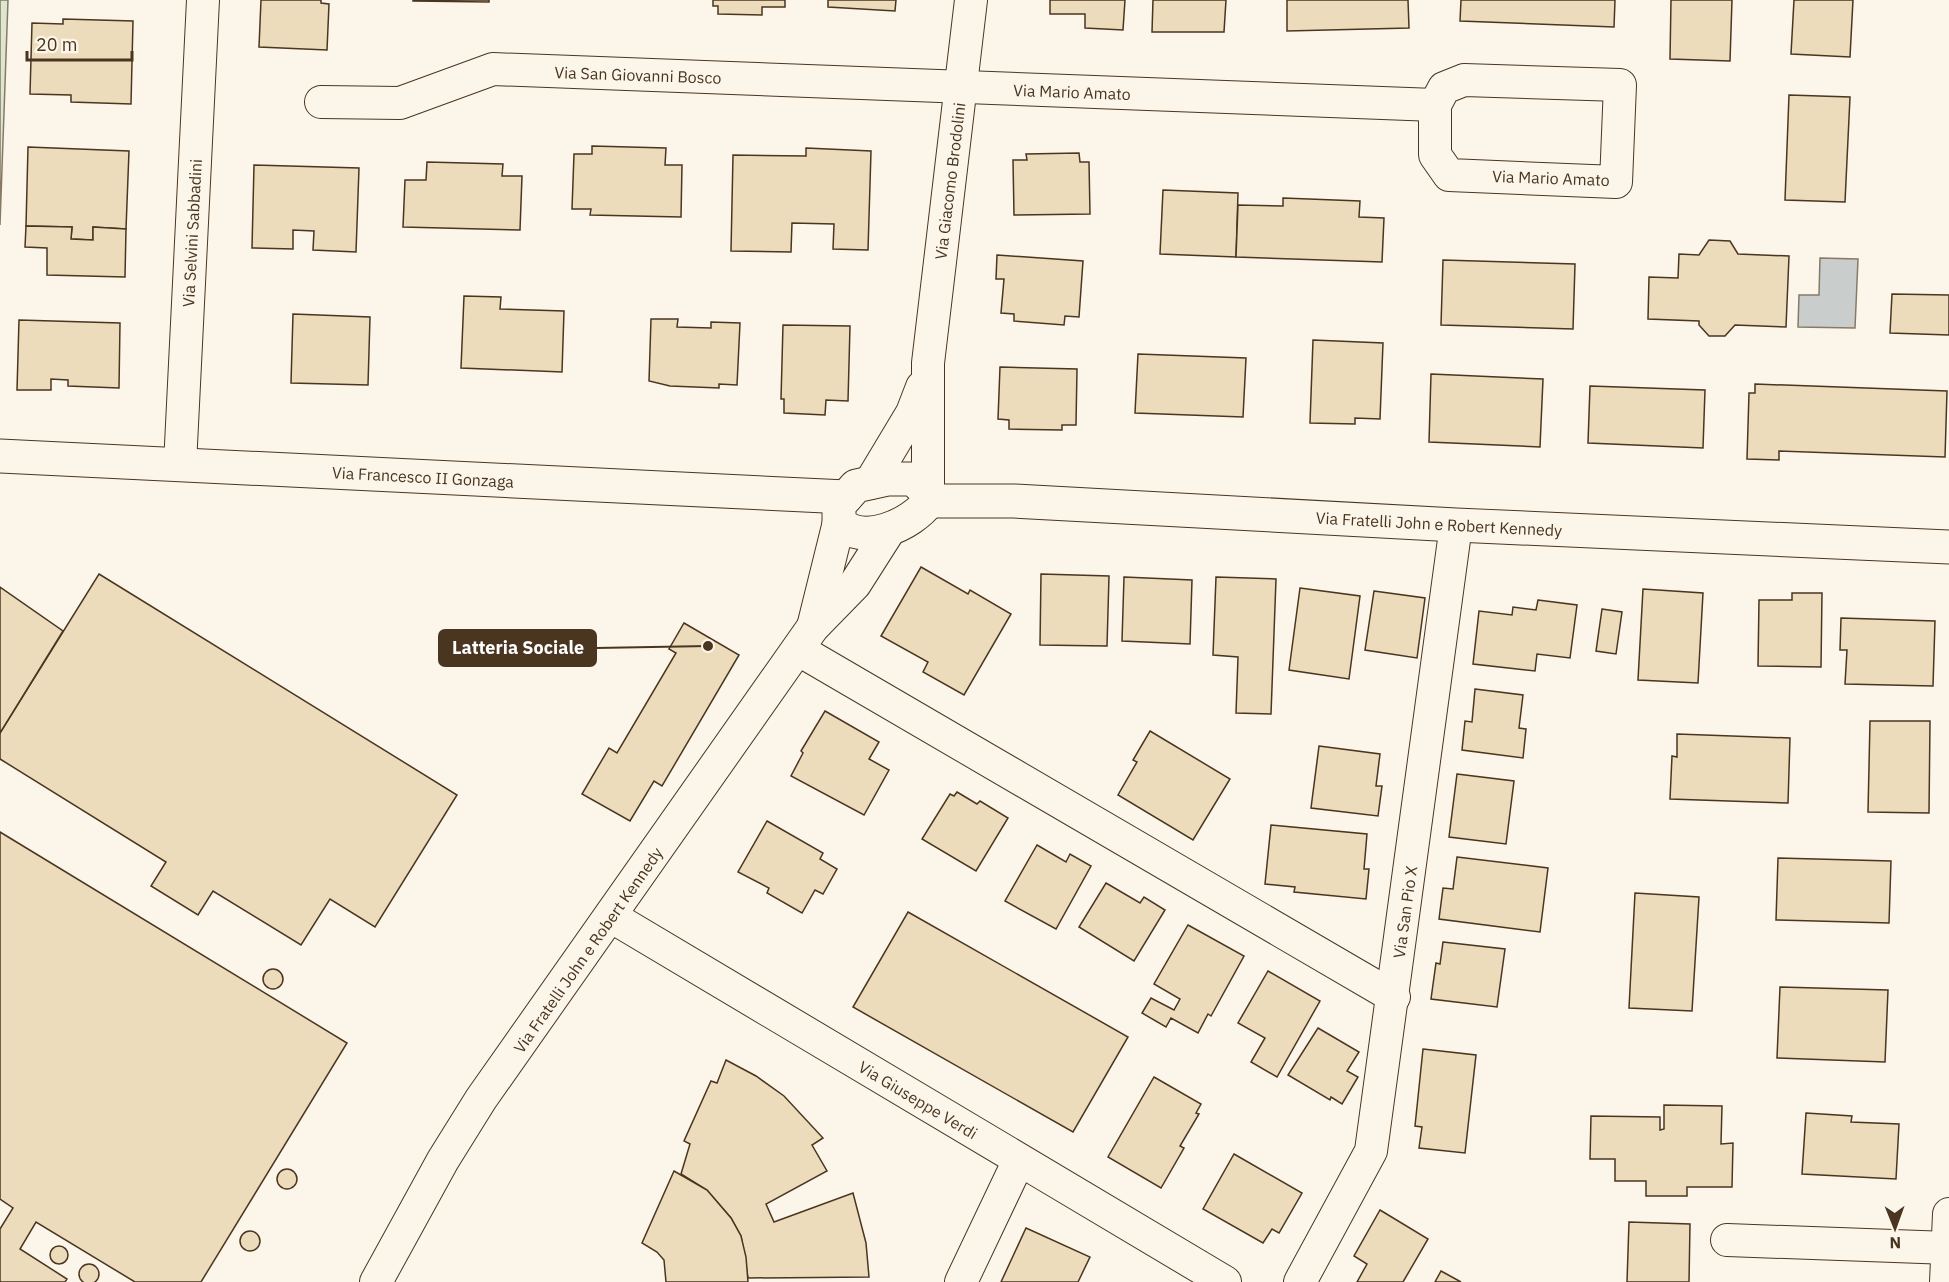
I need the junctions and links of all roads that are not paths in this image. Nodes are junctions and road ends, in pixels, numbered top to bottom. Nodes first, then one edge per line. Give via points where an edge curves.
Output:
1 (202, 0) edge
2 (971, 0) edge
3 (961, 89) junction
4 (321, 102) dead end
5 (1435, 105) junction
6 (928, 363) junction
7 (0, 456) edge
8 (180, 465) junction
9 (928, 497) junction
10 (852, 501) junction
11 (1456, 525) junction
12 (890, 529) junction
13 (1949, 547) edge
14 (806, 639) junction
15 (612, 917) junction
16 (1394, 997) junction
17 (1019, 1160) junction
18 (1949, 1214) edge
19 (1727, 1240) dead end
20 (1948, 1248) edge
21 (376, 1282) edge
22 (961, 1282) edge
23 (1225, 1282) edge
24 (1300, 1282) edge
25 (1946, 1282) edge

1 - 8 street, Via Selvini Sabbadini
2 - 3 street, Via Giacomo Brodolini
3 - 4 street, Via San Giovanni Bosco via 493,69 400,103
3 - 5 street, Via Mario Amato
3 - 6 street, Via Giacomo Brodolini
5 - 5 street, Via Mario Amato via 1435,155 1449,175 1616,182 1620,85 1464,80 1444,88
6 - 9 street
6 - 10 street, Via Fratelli John e Robert Kennedy via 912,413
7 - 8 street, Via Francesco II Gonzaga
8 - 10 street, Via Francesco II Gonzaga
9 - 10 street, Via Francesco II Gonzaga via 913,479
9 - 11 street, Via Fratelli John e Robert Kennedy
9 - 12 street, Via Francesco II Gonzaga via 921,512
10 - 12 street, Via Francesco II Gonzaga via 846,530 855,533
10 - 14 street, Via Fratelli John e Robert Kennedy
11 - 13 street, Via Fratelli John e Robert Kennedy
11 - 16 street, Via San Pio X
12 - 14 street, Via Fratelli John e Robert Kennedy via 855,585
14 - 15 street, Via Fratelli John e Robert Kennedy
14 - 16 street
15 - 17 street, Via Giuseppe Verdi
15 - 21 street, Via Fratelli John e Robert Kennedy via 481,1099
16 - 24 street, Via San Pio X via 1371,1151
17 - 22 street
17 - 23 street, Via Giuseppe Verdi
18 - 20 street
19 - 20 street
20 - 25 street

